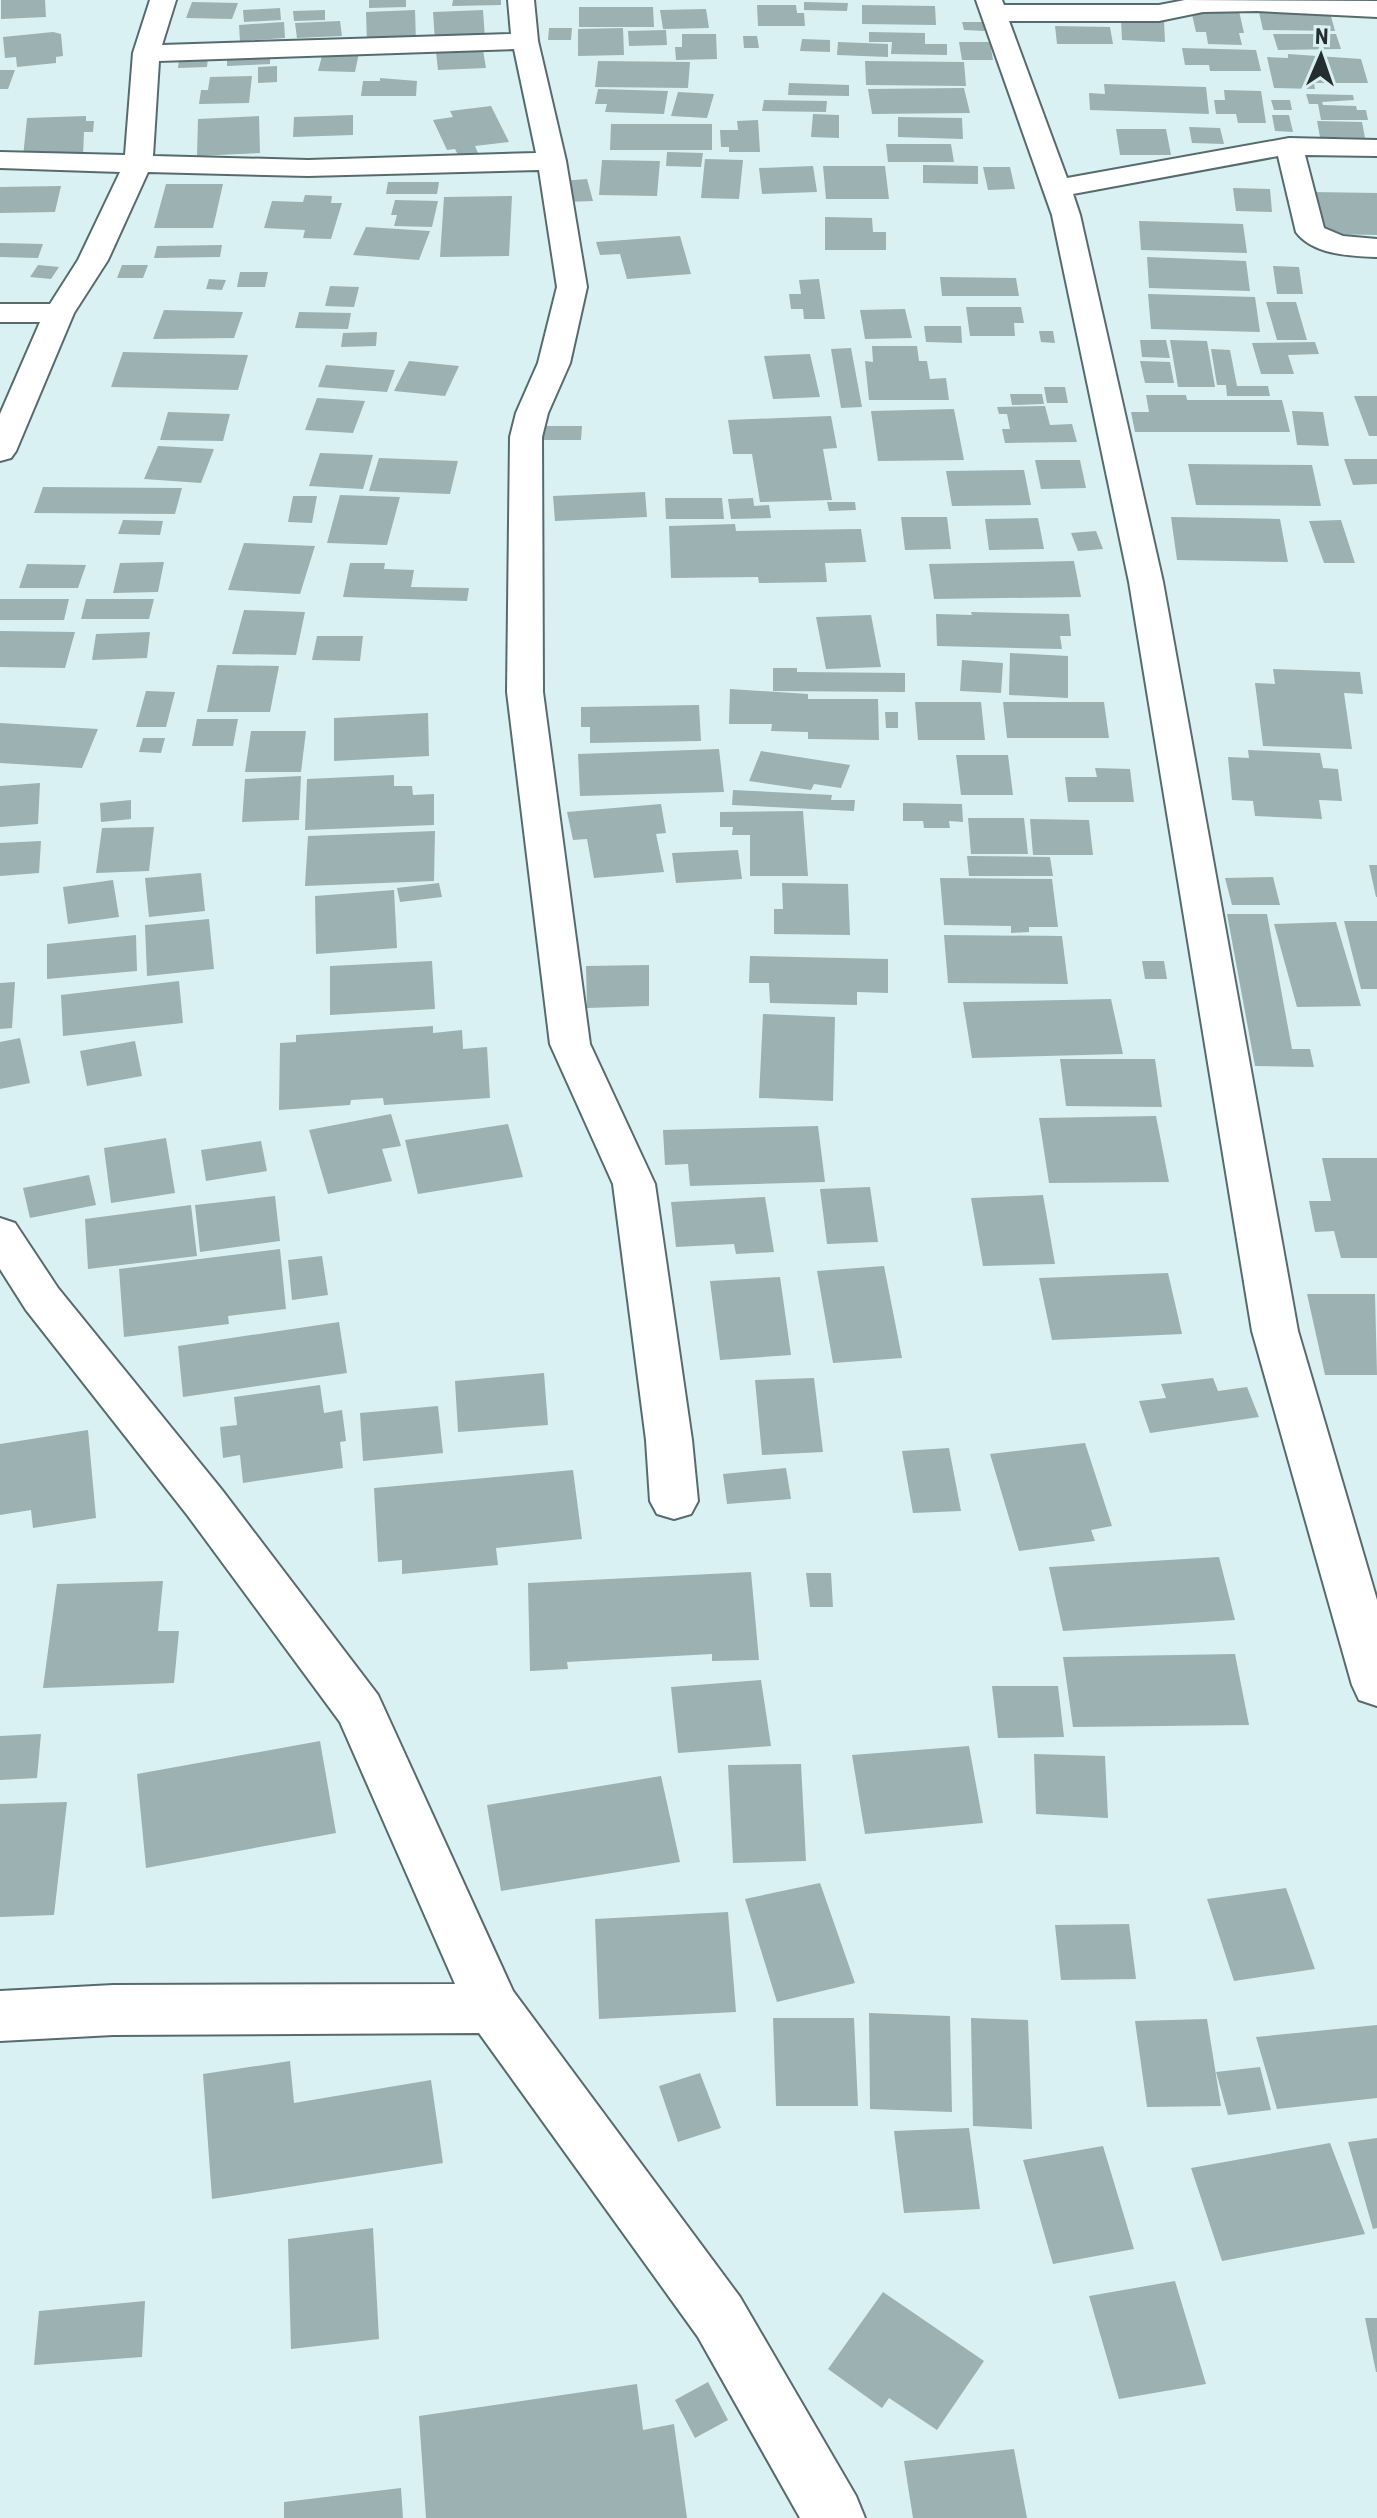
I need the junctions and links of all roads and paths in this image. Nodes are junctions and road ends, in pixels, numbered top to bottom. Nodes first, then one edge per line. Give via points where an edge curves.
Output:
1 (163, 0) edge
2 (521, 0) edge
3 (991, 6) edge
4 (1377, 9) edge
5 (525, 41) junction
6 (146, 53) junction
7 (1289, 146) junction
8 (1377, 148) edge
9 (0, 160) edge
10 (552, 161) junction
11 (139, 162) junction
12 (1058, 188) junction
13 (1377, 248) edge
14 (0, 313) edge
15 (59, 313) junction
16 (0, 451) edge
17 (0, 1234) edge
18 (674, 1501) dead end
19 (1377, 1685) edge
20 (493, 2008) junction
21 (0, 2016) edge
22 (834, 2518) edge

1 - 6 street
2 - 5 street
3 - 4 street via 1159,13 1203,4 1257,3
3 - 12 street
5 - 6 street
5 - 10 street
6 - 11 street
7 - 8 street
7 - 12 street
7 - 13 street via 1311,232 1323,241
9 - 11 street
10 - 11 street via 308,168
10 - 18 street via 572,287 554,363 526,437 525,692 570,1044 634,1184
11 - 15 street via 93,260
12 - 19 street via 1146,582 1275,1331
14 - 15 street
15 - 16 street
17 - 20 street via 42,1299 205,1503 360,1710
20 - 21 street via 113,2010
20 - 22 street via 719,2317

